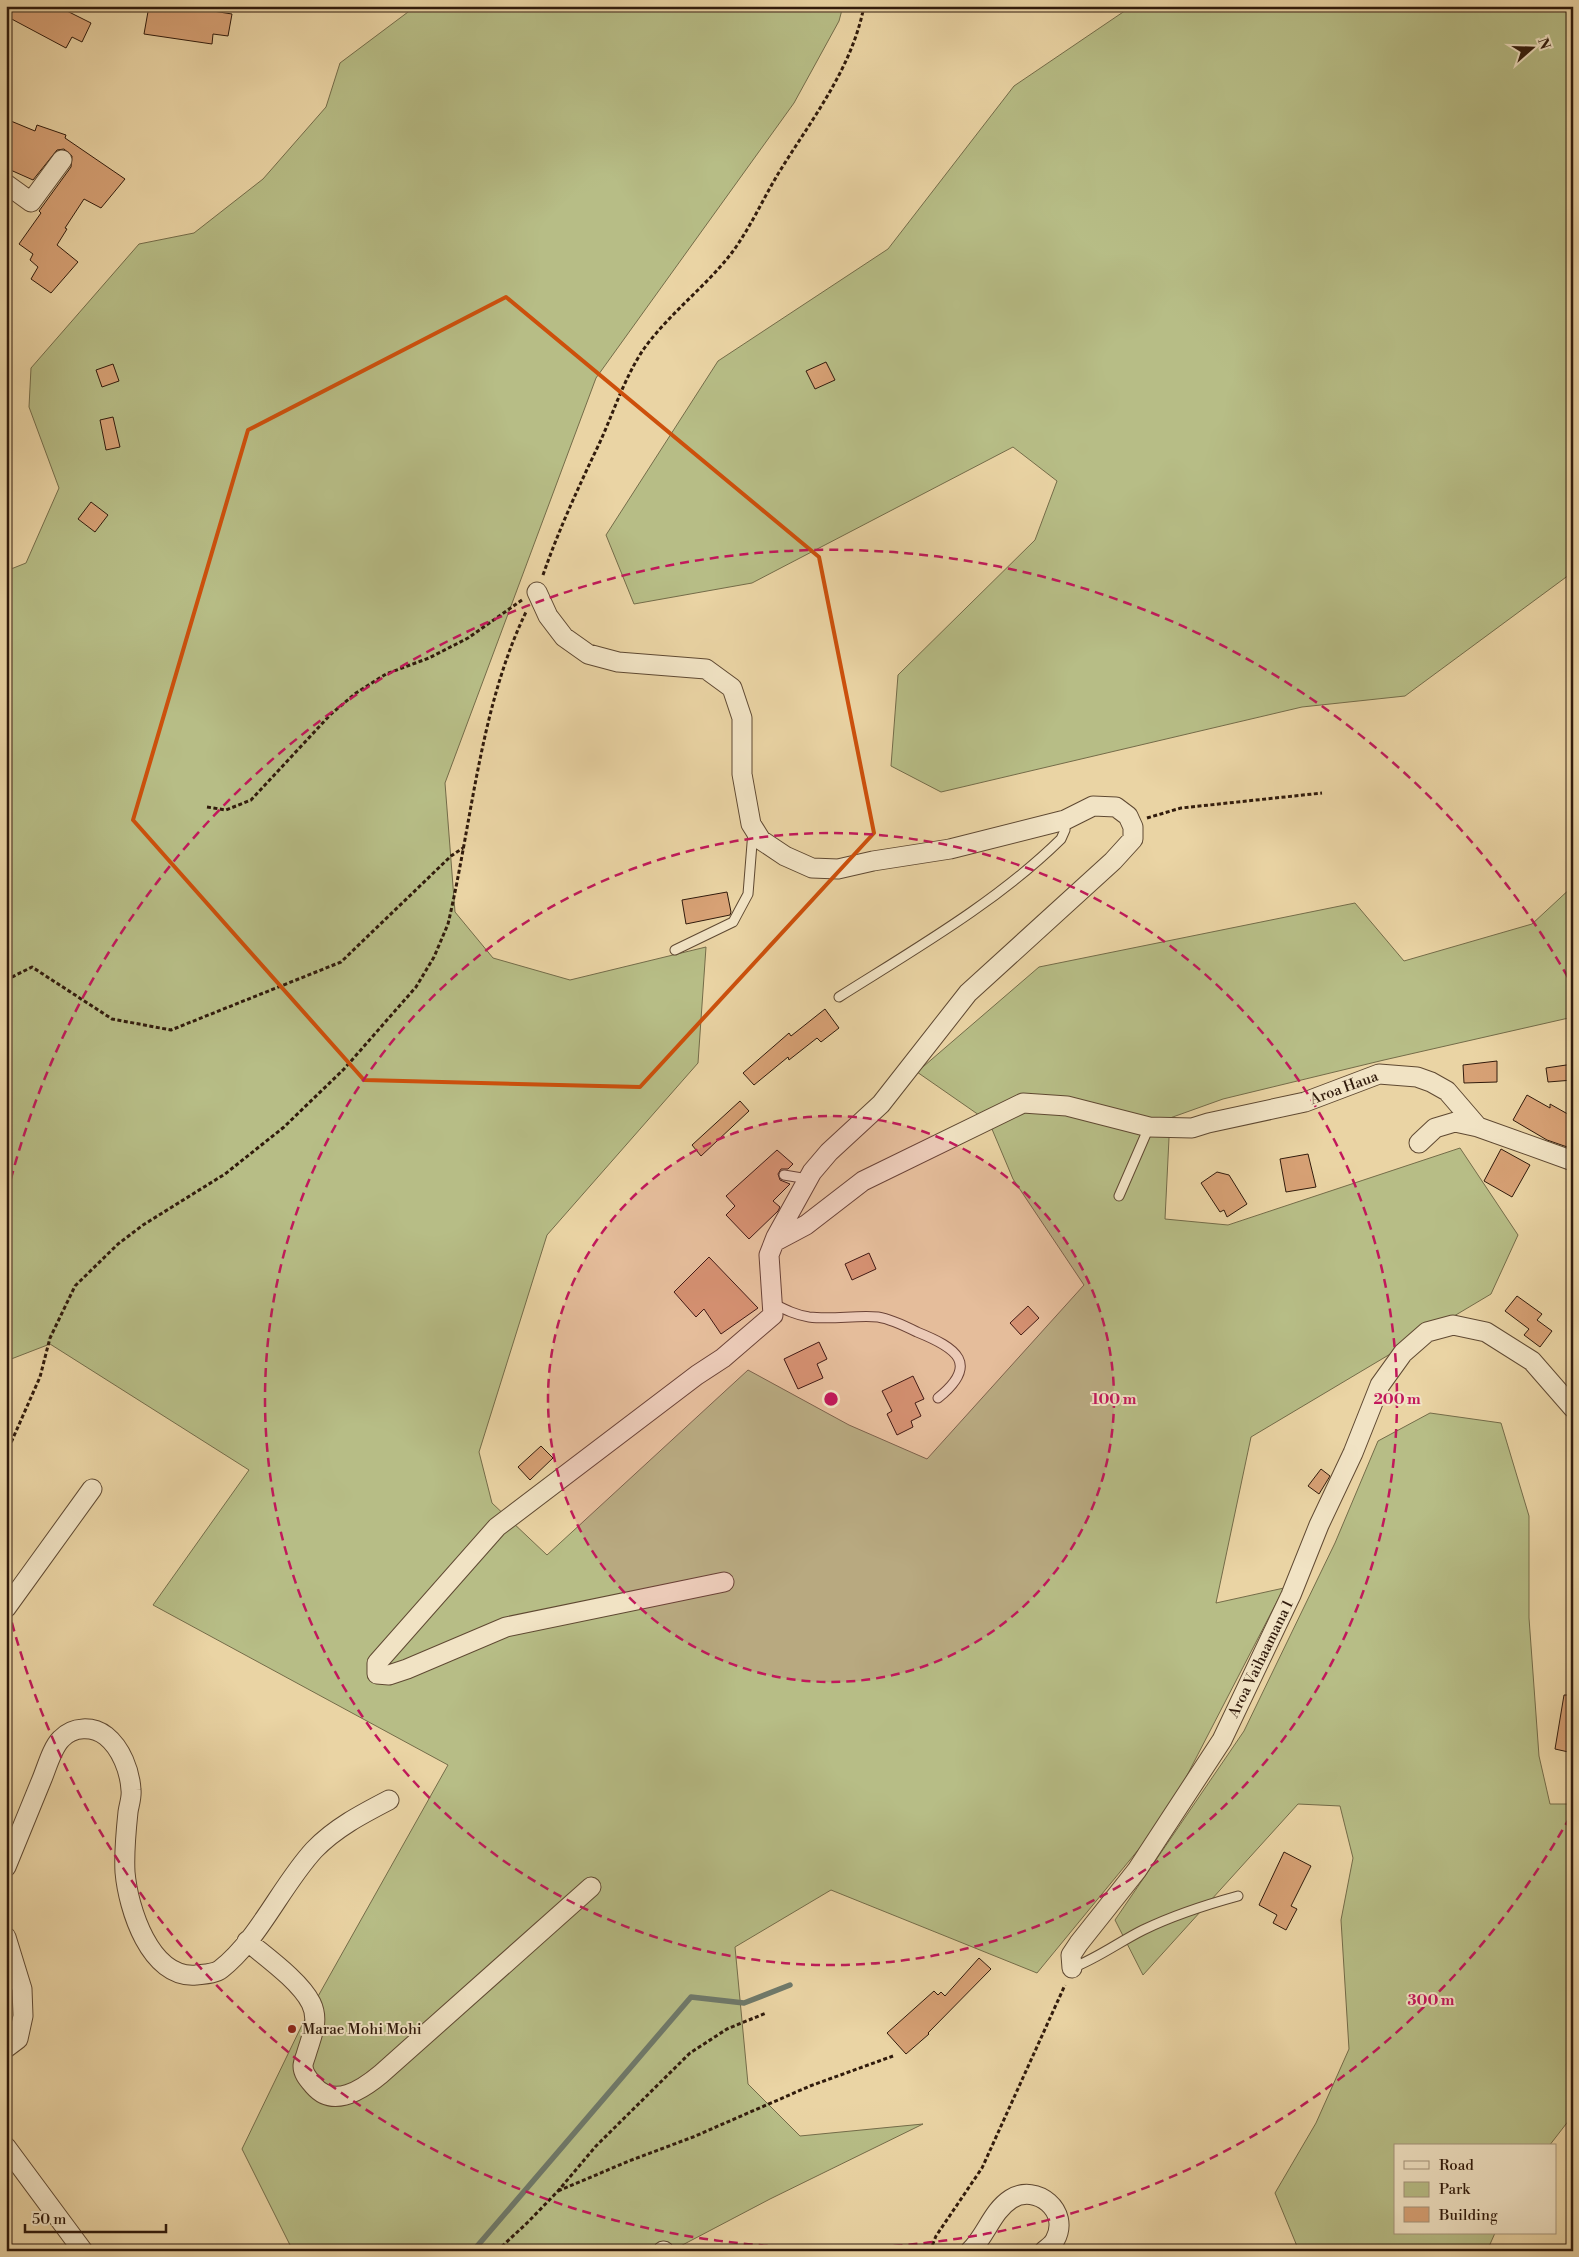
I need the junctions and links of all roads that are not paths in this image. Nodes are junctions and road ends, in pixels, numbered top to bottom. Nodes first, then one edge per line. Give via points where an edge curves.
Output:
1 (62, 160) dead end
2 (6, 184) edge
3 (538, 590) road end
4 (1065, 820) junction
5 (753, 827) junction
6 (675, 950) dead end
7 (839, 997) dead end
8 (1478, 1127) junction
9 (1149, 1128) junction
10 (1419, 1143) dead end
11 (1573, 1161) edge
12 (784, 1175) dead end
13 (808, 1179) junction
14 (1118, 1196) dead end
15 (774, 1242) junction
16 (774, 1304) junction
17 (938, 1398) dead end
18 (1573, 1408) edge
19 (92, 1489) dead end
20 (724, 1582) dead end
21 (6, 1608) edge
22 (389, 1800) dead end
23 (6, 1867) edge
24 (591, 1887) dead end
25 (1238, 1896) dead end
26 (6, 1937) edge
27 (247, 1942) junction
28 (1072, 1968) joint
29 (6, 2048) edge
30 (6, 2147) edge
31 (82, 2251) edge
32 (970, 2251) edge
33 (1044, 2251) edge

1 - 2 street via 31,202
3 - 5 street via 548,616 564,637 588,654 618,662 706,669 732,688 742,718 742,774
4 - 5 street via 950,849 838,869 812,868 785,856 761,840
4 - 7 lane via 1061,839 1013,881
4 - 13 street via 1093,806 1116,807 1132,822 1133,839 968,993 887,1096 829,1152
5 - 6 lane via 748,894 733,922
8 - 9 street, Aroa Haua via 1447,1092 1431,1082 1416,1077 1379,1074 1305,1102 1192,1128
8 - 10 street via 1454,1122 1435,1128
8 - 11 street
9 - 14 lane
9 - 15 street, Aroa Haua via 1067,1106 1023,1102 864,1181 806,1224
12 - 13 lane
13 - 15 street
15 - 16 street via 769,1255
16 - 17 lane via 792,1313 811,1317 880,1318 943,1343 954,1352 960,1363 960,1375 954,1385
16 - 20 street via 773,1316 762,1327 497,1527 377,1663 377,1674 407,1669 506,1627
18 - 28 street, Aroa Vaihaamana 1 via 1532,1361 1486,1332 1453,1325 1427,1332 1403,1353 1380,1385 1291,1595 1222,1740 1137,1870 1071,1955
19 - 21 street
22 - 27 street via 346,1823 315,1849
23 - 27 street via 61,1739 87,1728 98,1730 117,1748 126,1765 131,1790 125,1872 129,1896 150,1950 164,1965 193,1976 220,1970
24 - 27 street via 362,2090 343,2095 332,2096 317,2090 307,2078 303,2066 316,2022 310,2002 289,1976
25 - 28 lane via 1174,1915 1095,1959
26 - 29 street via 22,1989 22,2016 18,2039
30 - 31 street
32 - 33 street via 978,2244 1000,2208 1012,2198 1026,2194 1044,2197 1057,2211 1056,2240

